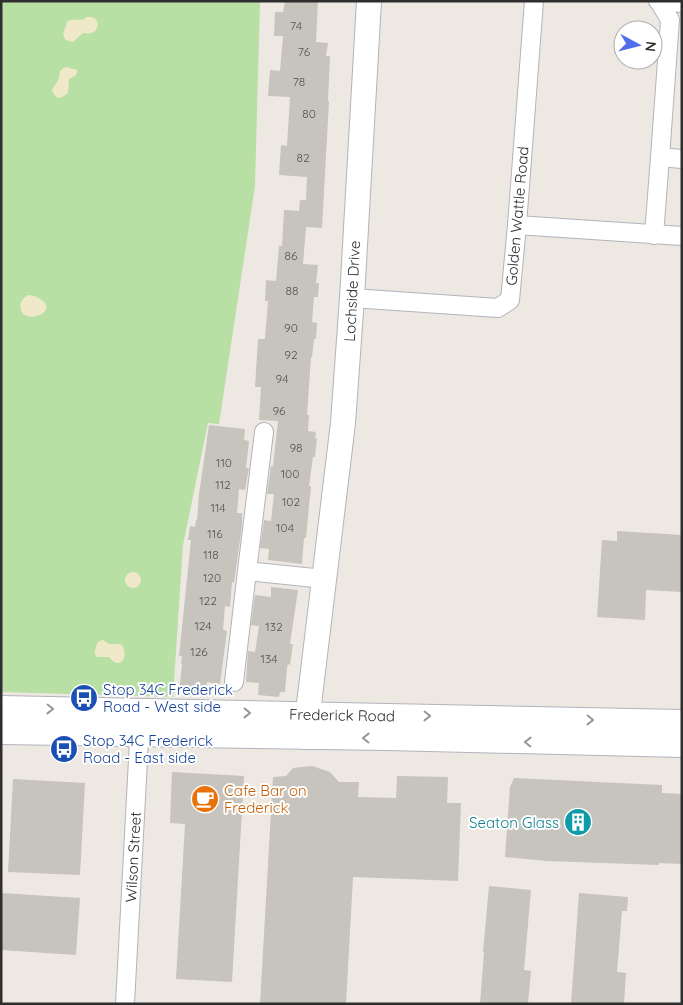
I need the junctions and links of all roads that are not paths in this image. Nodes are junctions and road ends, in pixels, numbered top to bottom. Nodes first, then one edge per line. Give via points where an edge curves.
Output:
1 (369, 1) edge
2 (534, 1) edge
3 (658, 1) edge
4 (682, 3) edge
5 (660, 158) junction
6 (682, 159) edge
7 (517, 225) junction
8 (654, 235) junction
9 (682, 236) edge
10 (352, 298) junction
11 (264, 432) dead end
12 (247, 571) junction
13 (324, 579) junction
14 (234, 682) dead end
15 (1, 708) edge
16 (141, 710) junction
17 (308, 714) junction
18 (682, 722) edge
19 (1, 732) edge
20 (140, 734) junction
21 (305, 737) junction
22 (682, 745) edge
23 (125, 1004) edge

1 - 10 main road, Lochside Drive
2 - 7 street, Golden Wattle Road
3 - 4 street
3 - 5 street via 670,20
5 - 6 street
5 - 8 street
7 - 8 street
7 - 10 street, Golden Wattle Road via 510,300 498,308
8 - 9 street
10 - 13 main road, Lochside Drive via 343,422
11 - 12 street
12 - 13 street
12 - 14 street
13 - 17 main road, Lochside Drive
15 -> 16 main road, Frederick Road
16 -> 17 main road, Frederick Road
16 - 20 street, Wilson Street
17 -> 18 main road, Frederick Road
17 - 21 main road, Lochside Drive
19 - 20 main road, Frederick Road
20 - 21 main road, Frederick Road
20 - 23 street, Wilson Street
22 -> 21 main road, Frederick Road

